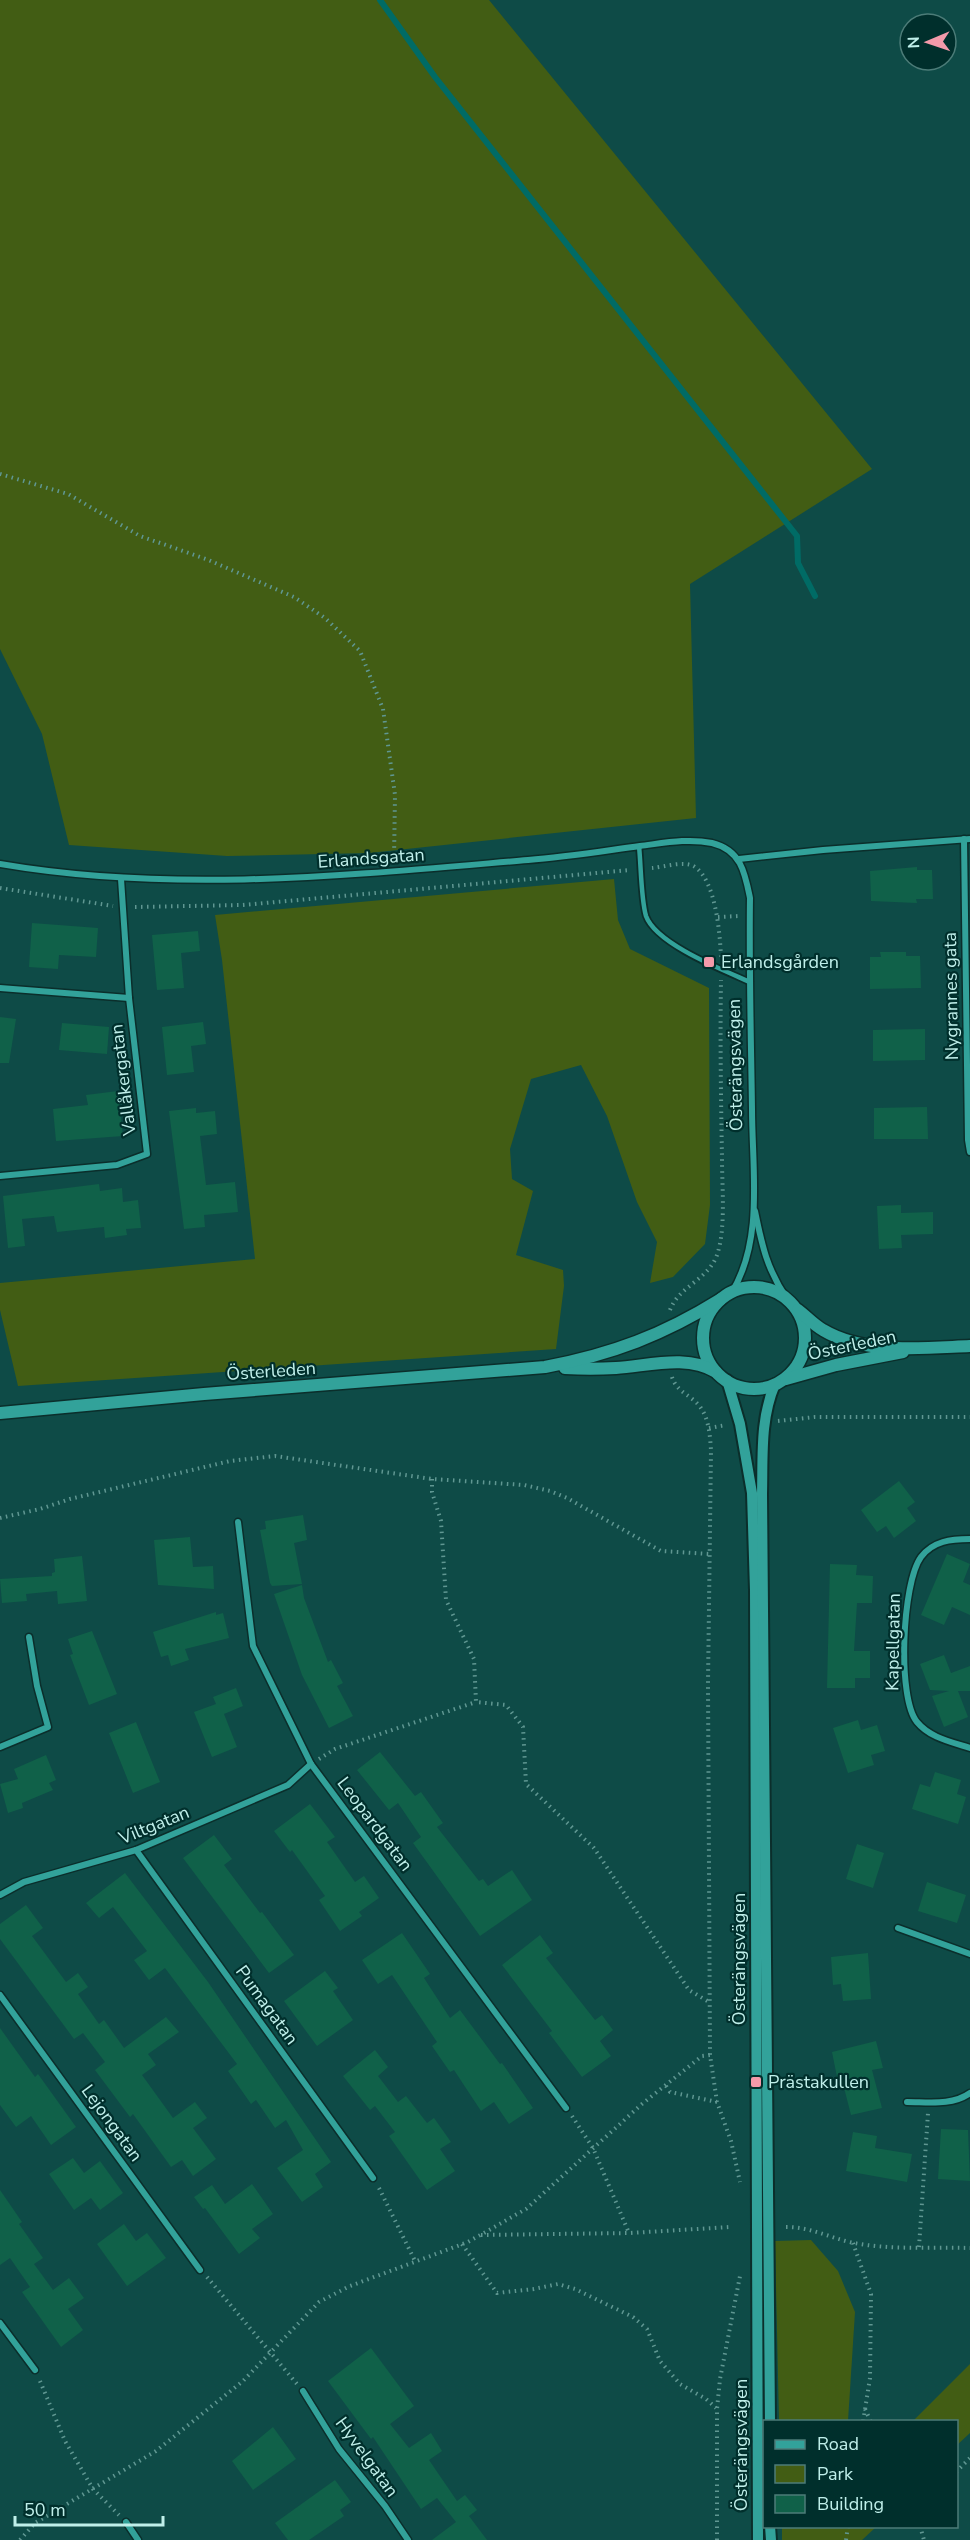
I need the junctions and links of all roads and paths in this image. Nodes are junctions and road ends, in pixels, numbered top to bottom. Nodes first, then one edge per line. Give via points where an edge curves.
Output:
1 (0, 474) edge
2 (967, 839) edge
3 (639, 846) junction
4 (739, 859) junction
5 (0, 864) edge
6 (641, 869) junction
7 (395, 871) junction
8 (122, 879) junction
9 (0, 888) edge
10 (123, 907) junction
11 (750, 915) junction
12 (718, 917) junction
13 (967, 934) edge
14 (721, 968) junction
15 (751, 982) junction
16 (0, 987) edge
17 (129, 999) junction
18 (970, 1152) edge
19 (0, 1176) edge
20 (753, 1201) junction
21 (727, 1296) junction
22 (790, 1302) junction
23 (669, 1329) junction
24 (970, 1346) edge
25 (931, 1348) junction
26 (671, 1363) junction
27 (545, 1367) junction
28 (723, 1377) junction
29 (778, 1382) junction
30 (0, 1413) edge
31 (970, 1417) edge
32 (764, 1422) junction
33 (740, 1424) junction
34 (709, 1428) junction
35 (432, 1479) junction
36 (0, 1518) edge
37 (238, 1522) dead end
38 (970, 1539) edge
39 (709, 1554) junction
40 (29, 1637) dead end
41 (476, 1702) junction
42 (0, 1747) edge
43 (970, 1748) edge
44 (311, 1764) junction
45 (136, 1850) junction
46 (0, 1895) edge
47 (898, 1928) dead end
48 (970, 1953) edge
49 (0, 1995) edge
50 (709, 2003) junction
51 (710, 2055) junction
52 (666, 2086) junction
53 (970, 2093) edge
54 (717, 2102) junction
55 (907, 2102) dead end
56 (929, 2102) junction
57 (566, 2108) joint
58 (593, 2148) junction
59 (373, 2178) joint
60 (741, 2188) dead end
61 (730, 2227) dead end
62 (786, 2227) dead end
63 (630, 2233) junction
64 (480, 2235) junction
65 (853, 2242) junction
66 (462, 2244) junction
67 (919, 2247) junction
68 (970, 2248) edge
69 (416, 2263) junction
70 (741, 2269) dead end
71 (200, 2270) joint
72 (0, 2323) edge
73 (270, 2354) junction
74 (35, 2370) joint
75 (303, 2391) joint
76 (717, 2409) junction
77 (865, 2409) junction
78 (770, 2420) edge
79 (863, 2420) edge
80 (870, 2420) edge
81 (970, 2458) edge
82 (958, 2471) edge
83 (93, 2489) junction
84 (126, 2522) joint
85 (20, 2540) edge
86 (138, 2540) edge
87 (408, 2540) edge
88 (717, 2540) edge
89 (758, 2540) edge

1 - 7 path via 68,494 140,537 206,559 294,597 325,618 360,651 383,709 395,795
2 - 4 street
2 - 13 street, Nygrannes gata
3 - 4 street, Erlandsgatan via 682,840 712,843
3 - 6 lane
3 - 7 street, Erlandsgatan
4 - 11 street, Österängsvägen via 750,898
5 - 8 street, Erlandsgatan
6 - 10 path via 243,905
6 - 12 path via 685,864 695,867
6 - 14 lane via 646,916 658,933
7 - 8 street, Erlandsgatan via 209,881
8 - 10 street, Vallåkergatan
9 - 10 path
10 - 17 street, Vallåkergatan
11 - 12 path
11 - 15 street, Österängsvägen
12 - 14 path
13 - 18 street, Nygrannes gata
14 - 15 lane
14 - 23 path via 720,1241 710,1269 673,1301
15 - 20 street, Österängsvägen
16 - 17 street, Vallåkergatan
17 - 19 street, Vallåkergatan via 147,1154 117,1165
20 - 21 street, Österängsvägen via 748,1256 742,1274
20 - 22 street, Österängsvägen via 766,1262
21 - 22 main road, Österleden via 756,1287 773,1290
21 - 23 main road, Österleden
21 - 28 main road via 706,1322 704,1340 708,1358
22 - 25 main road, Österleden via 821,1329 845,1340
22 - 29 main road, Österleden via 803,1323 805,1341 798,1364
23 - 27 main road, Österleden via 593,1357
24 - 25 main road, Österleden
25 - 29 main road, Österleden via 836,1365
26 - 27 main road, Österleden via 614,1368
26 - 28 main road, Österleden via 708,1367
26 - 34 path via 675,1386 701,1409
27 - 30 main road, Österleden
28 - 29 main road, Österleden via 754,1388
28 - 33 street, Österängsvägen
29 - 32 street, Österängsvägen via 768,1401
31 - 32 path via 827,1416
32 - 78 street, Österängsvägen
33 - 34 path
33 - 89 street, Österängsvägen via 752,1494 755,1590
34 - 39 path via 713,1473
35 - 36 path via 287,1457 249,1458
35 - 39 path via 524,1485 550,1491 661,1551
35 - 41 path via 441,1521 446,1600 474,1659
37 - 44 street, Leopardgatan via 253,1646
38 - 43 street, Kapellgatan via 939,1542 913,1570 904,1670 907,1703 917,1722 934,1736
39 - 50 path
40 - 42 street via 48,1727
41 - 44 path via 334,1749
41 - 50 path via 506,1705 524,1727 526,1784 594,1848 690,1990
44 - 45 street, Viltgatan via 288,1785
44 - 57 street, Leopardgatan
45 - 46 street, Viltgatan via 24,1882
45 - 59 street, Pumagatan
47 - 48 street
49 - 71 street, Lejongatan
50 - 51 path
51 - 52 path via 702,2056
51 - 54 path
52 - 54 path via 670,2092
52 - 58 path
53 - 56 street via 952,2101
54 - 60 path via 731,2141
55 - 56 street
56 - 67 path
57 - 58 path
58 - 63 path
58 - 64 path via 526,2209
59 - 69 path
61 - 63 path
62 - 65 path via 803,2227
63 - 64 path
64 - 66 path
65 - 67 path
65 - 77 path via 871,2294 870,2378
66 - 69 path
66 - 76 path via 497,2293 558,2284 633,2317 648,2329 660,2361 680,2384
67 - 68 path
69 - 73 path via 350,2286 319,2302
70 - 76 path
71 - 73 path
72 - 74 street
73 - 75 path
73 - 83 path via 243,2381 156,2451
74 - 83 path via 65,2441
75 - 87 street, Hyvelgatan via 339,2449
76 - 88 path
77 - 79 path
77 - 80 path
81 - 82 path
83 - 84 path
83 - 85 path via 35,2523
84 - 86 street

